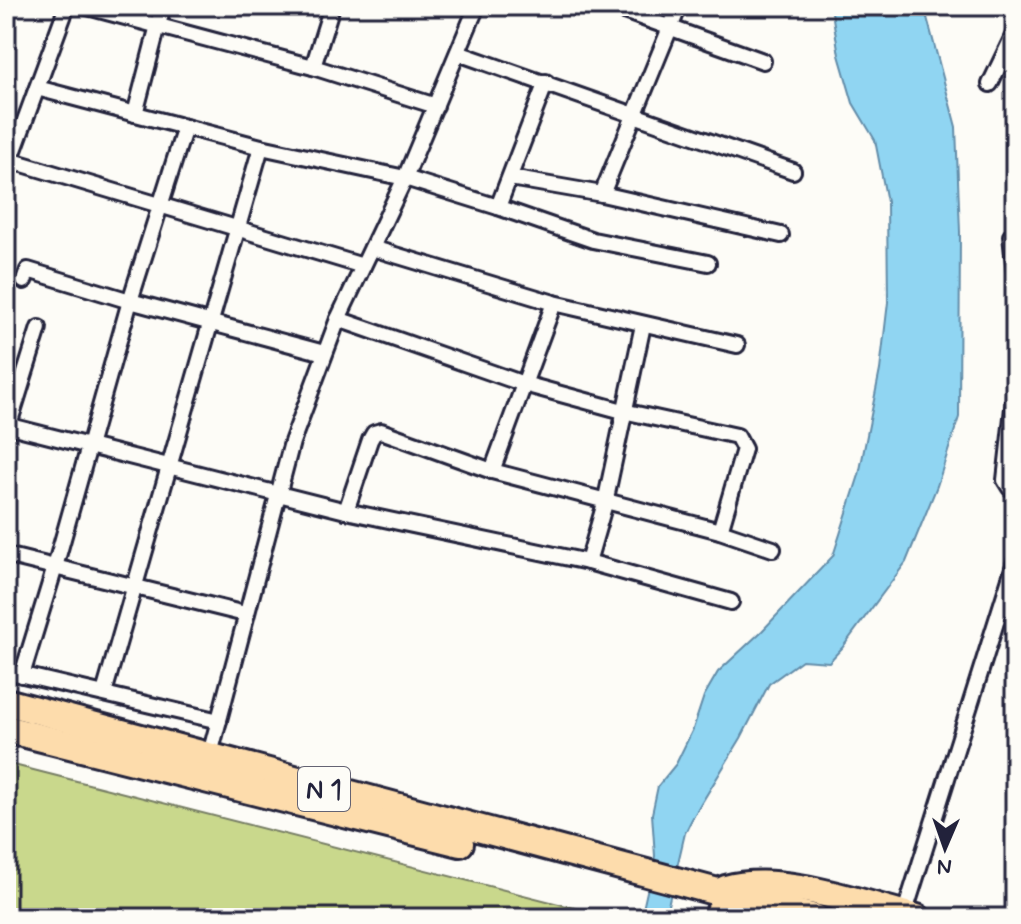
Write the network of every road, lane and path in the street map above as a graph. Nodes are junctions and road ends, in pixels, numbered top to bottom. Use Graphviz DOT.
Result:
graph roads {
  1 [pos="67,6"];
  2 [pos="84,6"];
  3 [pos="163,6"];
  4 [pos="332,6"];
  5 [pos="477,6"];
  6 [pos="610,6"];
  7 [pos="679,6"];
  8 [pos="158,26"];
  9 [pos="670,28"];
  10 [pos="1015,32"];
  11 [pos="458,53"];
  12 [pos="763,61"];
  13 [pos="313,67"];
  14 [pos="546,82"];
  15 [pos="990,84"];
  16 [pos="37,88"];
  17 [pos="436,106"];
  18 [pos="135,114"];
  19 [pos="634,114"];
  20 [pos="185,127"];
  21 [pos="261,147"];
  22 [pos="7,164"];
  23 [pos="793,171"];
  24 [pos="405,178"];
  25 [pos="510,178"];
  26 [pos="602,194"];
  27 [pos="161,205"];
  28 [pos="498,207"];
  29 [pos="239,229"];
  30 [pos="781,235"];
  31 [pos="1011,236"];
  32 [pos="372,248"];
  33 [pos="708,263"];
  34 [pos="363,266"];
  35 [pos="1015,272"];
  36 [pos="24,281"];
  37 [pos="130,301"];
  38 [pos="554,303"];
  39 [pos="338,319"];
  40 [pos="211,323"];
  41 [pos="643,325"];
  42 [pos="39,328"];
  43 [pos="737,345"];
  44 [pos="324,353"];
  45 [pos="524,384"];
  46 [pos="1015,390"];
  47 [pos="623,411"];
  48 [pos="7,428"];
  49 [pos="88,447"];
  50 [pos="169,468"];
  51 [pos="492,471"];
  52 [pos="1015,491"];
  53 [pos="278,493"];
  54 [pos="605,503"];
  55 [pos="346,511"];
  56 [pos="720,531"];
  57 [pos="773,549"];
  58 [pos="6,555"];
  59 [pos="588,562"];
  60 [pos="1015,562"];
  61 [pos="55,567"];
  62 [pos="136,587"];
  63 [pos="731,602"];
  64 [pos="245,614"];
  65 [pos="6,671"];
  66 [pos="22,675"];
  67 [pos="104,693"];
  68 [pos="6,702"];
  69 [pos="219,721"];
  70 [pos="6,729"];
  71 [pos="209,758"];
  72 [pos="641,881"];
  73 [pos="722,907"];
  74 [pos="911,916"];
  75 [pos="746,918"];
  76 [pos="815,918"];
  1 -- 16 [label="street"];
  2 -- 8 [label="street"];
  3 -- 8 [label="street"];
  4 -- 13 [label="street"];
  5 -- 11 [label="street"];
  6 -- 9 [label="street"];
  7 -- 9 [label="street"];
  8 -- 13 [label="street"];
  8 -- 18 [label="street"];
  9 -- 12 [label="street"];
  9 -- 19 [label="street"];
  10 -- 15 [label="street"];
  11 -- 14 [label="street"];
  11 -- 17 [label="street"];
  13 -- 17 [label="street"];
  14 -- 19 [label="street"];
  14 -- 25 [label="street"];
  16 -- 18 [label="street"];
  16 -- 22 [label="street"];
  17 -- 24 [label="street"];
  18 -- 20 [label="street"];
  19 -- 23 [label="street"];
  19 -- 26 [label="street"];
  20 -- 21 [label="street"];
  20 -- 27 [label="street"];
  21 -- 24 [label="street"];
  21 -- 29 [label="street"];
  22 -- 27 [label="street"];
  24 -- 28 [label="street"];
  24 -- 32 [label="street"];
  25 -- 26 [label="street"];
  25 -- 28 [label="street"];
  26 -- 30 [label="street"];
  27 -- 29 [label="street"];
  27 -- 37 [label="street"];
  28 -- 33 [label="street"];
  29 -- 34 [label="street"];
  29 -- 40 [label="street"];
  31 -- 35 [label="street"];
  32 -- 34 [label="street"];
  32 -- 38 [label="street"];
  34 -- 39 [label="street"];
  36 -- 37 [label="street"];
  37 -- 40 [label="street"];
  37 -- 49 [label="street"];
  38 -- 41 [label="street"];
  38 -- 45 [label="street"];
  39 -- 44 [label="street"];
  39 -- 45 [label="street"];
  40 -- 44 [label="street"];
  40 -- 50 [label="street"];
  41 -- 43 [label="street"];
  41 -- 47 [label="street"];
  42 -- 48 [label="street"];
  44 -- 53 [label="street"];
  45 -- 47 [label="street"];
  45 -- 51 [label="street"];
  46 -- 52 [label="street"];
  47 -- 54 [label="street"];
  47 -- 56 [label="street"];
  48 -- 49 [label="street"];
  49 -- 50 [label="street"];
  49 -- 61 [label="street"];
  50 -- 53 [label="street"];
  50 -- 62 [label="street"];
  51 -- 54 [label="street"];
  51 -- 55 [label="street"];
  53 -- 55 [label="street"];
  53 -- 64 [label="street"];
  54 -- 56 [label="street"];
  54 -- 59 [label="street"];
  55 -- 59 [label="street"];
  56 -- 57 [label="street"];
  58 -- 61 [label="street"];
  59 -- 63 [label="street"];
  60 -- 74 [label="street"];
  61 -- 62 [label="street"];
  61 -- 66 [label="street"];
  62 -- 64 [label="street"];
  62 -- 67 [label="street"];
  64 -- 69 [label="street"];
  65 -- 66 [label="street"];
  66 -- 67 [label="street"];
  67 -- 69 [label="street"];
  68 -- 71 [label="highway, N 1"];
  69 -- 71 [label="street"];
  70 -- 72 [label="highway, N 1"];
  71 -- 72 [label="highway, N 1"];
  72 -- 73 [label="highway, N 1"];
  73 -- 74 [label="highway"];
  73 -- 75 [label="highway, N 1"];
  73 -- 76 [label="highway, N 1"];
}
